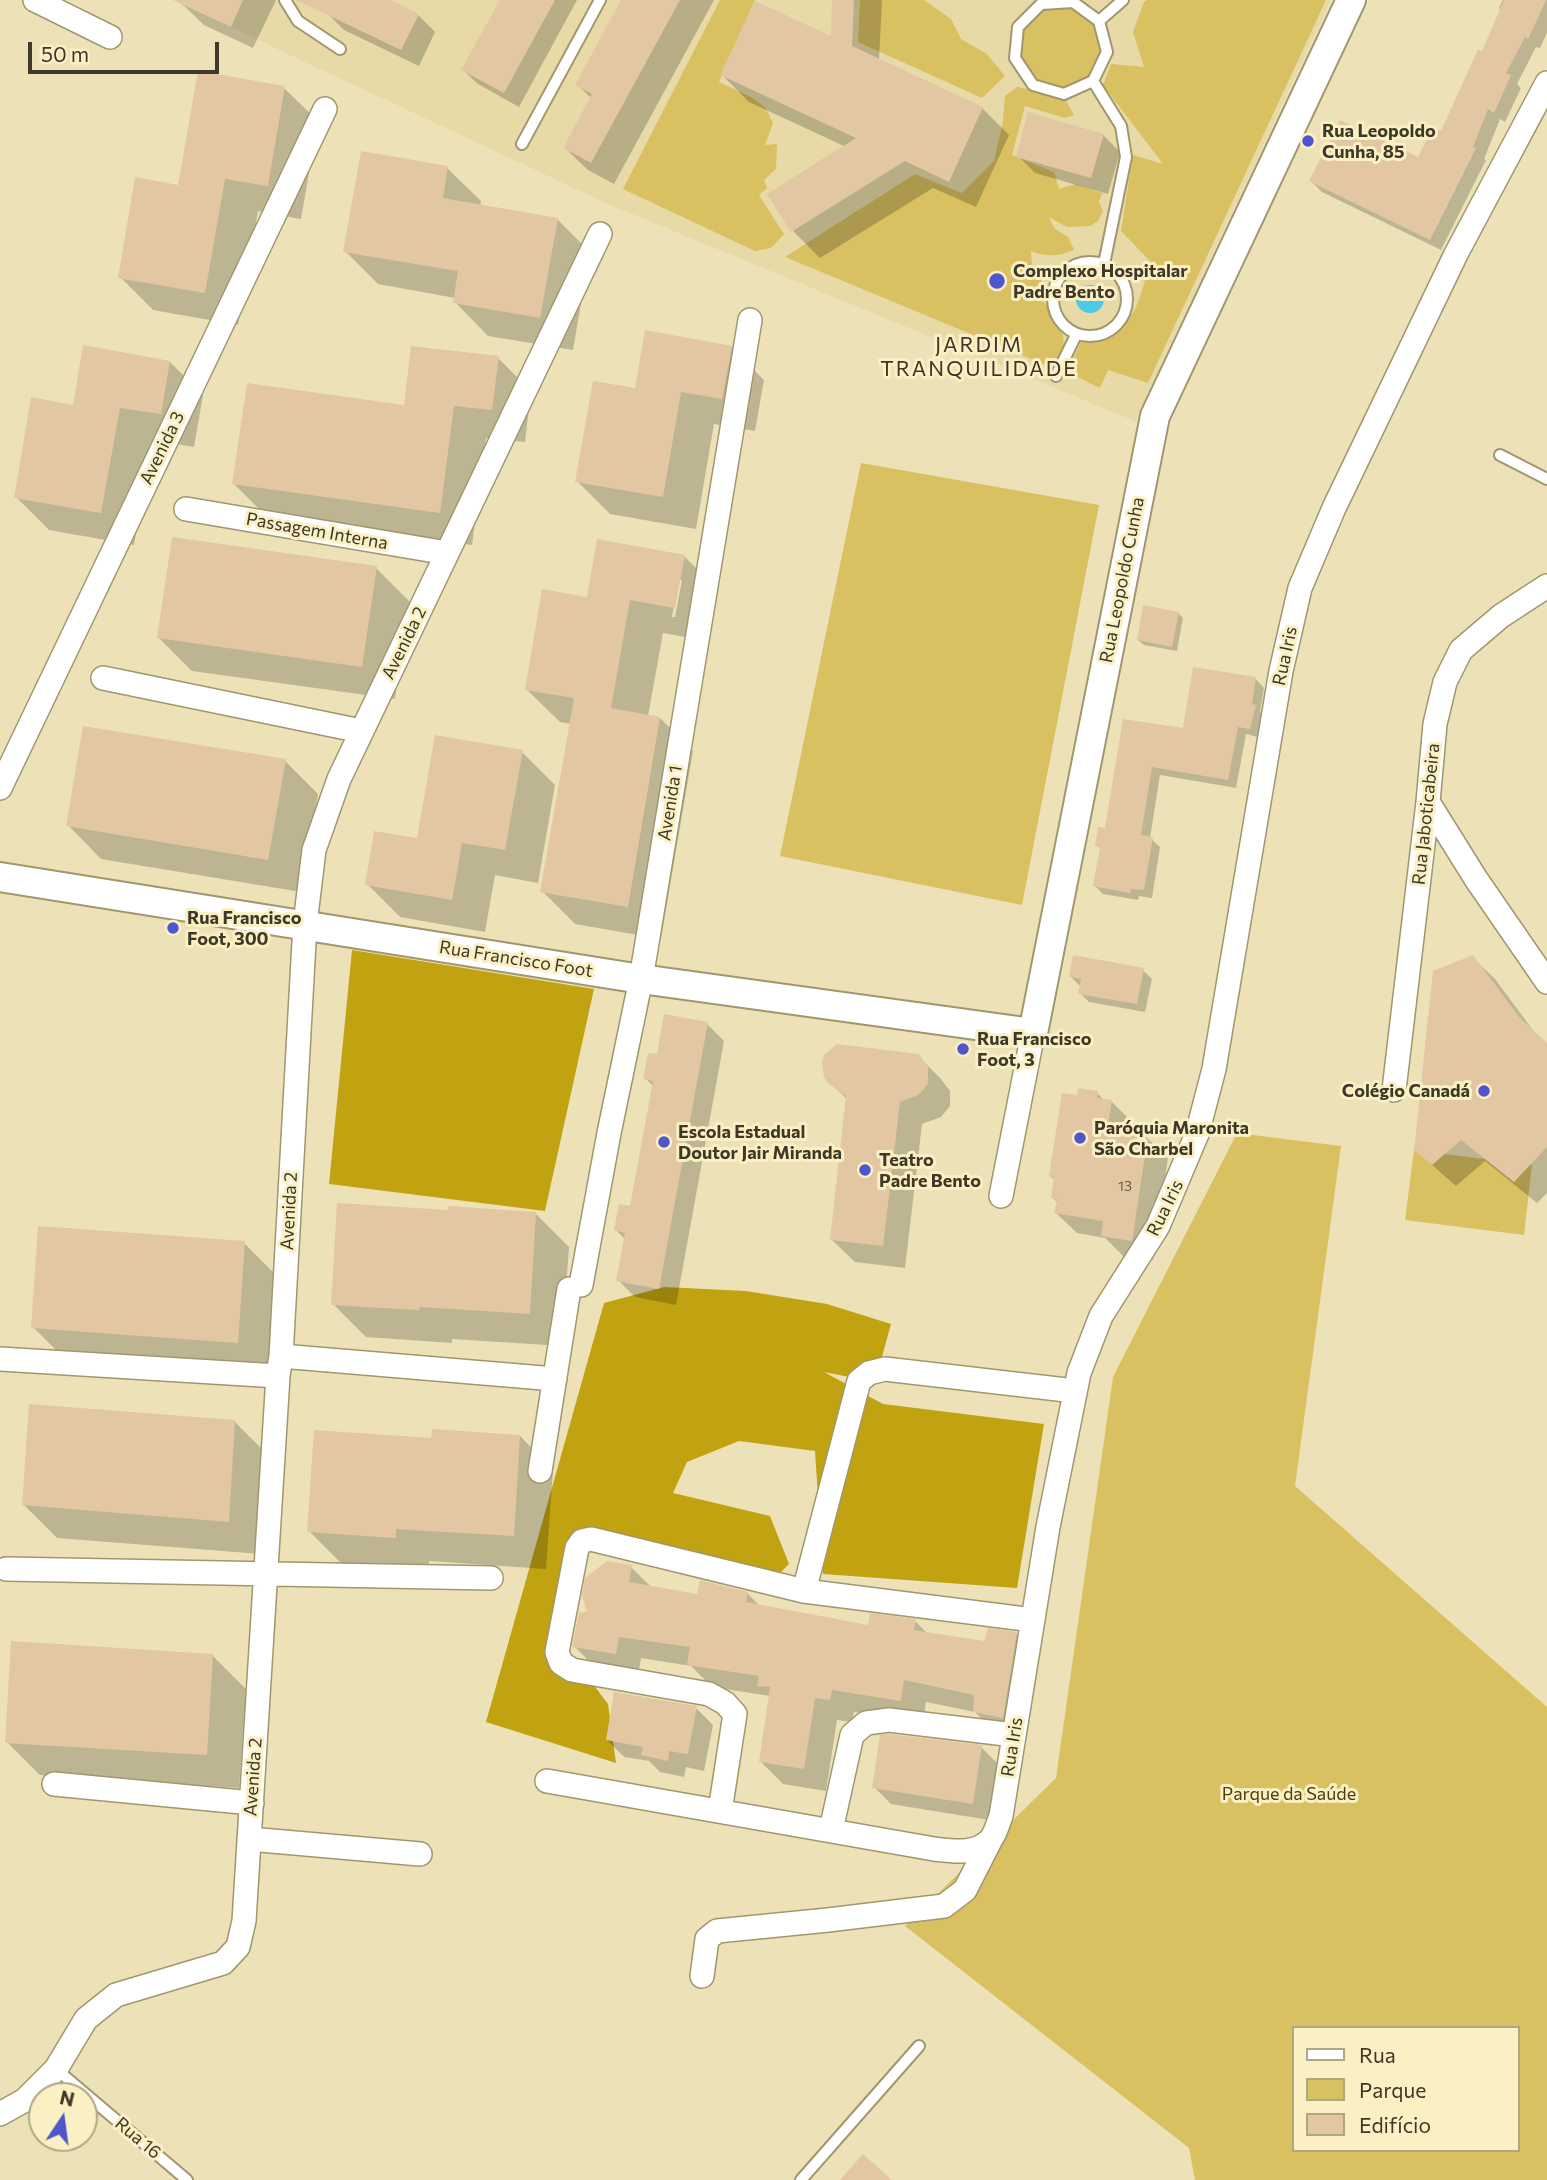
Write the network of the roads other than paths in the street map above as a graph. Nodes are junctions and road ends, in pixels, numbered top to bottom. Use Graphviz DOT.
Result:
graph roads {
  1 [pos="36,0"];
  2 [pos="285,0"];
  3 [pos="600,0"];
  4 [pos="1123,0"];
  5 [pos="1351,0"];
  6 [pos="1099,21"];
  7 [pos="110,37"];
  8 [pos="340,49"];
  9 [pos="1093,81"];
  10 [pos="1547,83"];
  11 [pos="325,108"];
  12 [pos="522,144"];
  13 [pos="600,234"];
  14 [pos="1104,264"];
  15 [pos="750,320"];
  16 [pos="1076,335"];
  17 [pos="1056,376"];
  18 [pos="1500,455"];
  19 [pos="1547,479"];
  20 [pos="186,509"];
  21 [pos="447,553"];
  22 [pos="1547,586"];
  23 [pos="103,678"];
  24 [pos="361,731"];
  25 [pos="0,788"];
  26 [pos="1428,802"];
  27 [pos="0,877"];
  28 [pos="305,925"];
  29 [pos="641,979"];
  30 [pos="1547,982"];
  31 [pos="1033,1033"];
  32 [pos="1394,1090"];
  33 [pos="1001,1196"];
  34 [pos="0,1359"];
  35 [pos="280,1366"];
  36 [pos="555,1379"];
  37 [pos="1075,1391"];
  38 [pos="540,1471"];
  39 [pos="6,1569"];
  40 [pos="266,1575"];
  41 [pos="491,1578"];
  42 [pos="804,1591"];
  43 [pos="1033,1620"];
  44 [pos="1014,1735"];
  45 [pos="547,1781"];
  46 [pos="54,1784"];
  47 [pos="252,1803"];
  48 [pos="720,1811"];
  49 [pos="831,1830"];
  50 [pos="249,1839"];
  51 [pos="990,1841"];
  52 [pos="420,1854"];
  53 [pos="702,1976"];
  54 [pos="919,2046"];
  55 [pos="56,2069"];
  56 [pos="0,2114"];
  57 [pos="187,2180"];
  58 [pos="801,2180"];
  1 -- 7 [label="street"];
  2 -- 8 [label="lane"];
  3 -- 12 [label="lane"];
  4 -- 6 [label="lane"];
  5 -- 31 [label="street, Rua Leopoldo Cunha"];
  6 -- 9 [label="lane"];
  6 -- 9 [label="lane"];
  9 -- 14 [label="lane"];
  10 -- 37 [label="street, Rua Iris"];
  11 -- 25 [label="street, Avenida 3"];
  13 -- 21 [label="street, Avenida 2"];
  14 -- 16 [label="lane"];
  14 -- 16 [label="lane"];
  15 -- 29 [label="street, Avenida 1"];
  16 -- 17 [label="lane"];
  18 -- 19 [label="lane"];
  20 -- 21 [label="street, Passagem Interna"];
  21 -- 24 [label="street, Avenida 2"];
  22 -- 26 [label="street, Rua Jaboticabeira"];
  23 -- 24 [label="street"];
  24 -- 28 [label="street, Avenida 2"];
  26 -- 30 [label="street"];
  26 -- 32 [label="street, Rua Jaboticabeira"];
  27 -- 28 [label="street, Rua Francisco Foot"];
  28 -- 29 [label="street, Rua Francisco Foot"];
  28 -- 35 [label="street, Avenida 2"];
  29 -- 31 [label="street, Rua Francisco Foot"];
  29 -- 36 [label="street, Avenida 1"];
  31 -- 33 [label="street, Rua Leopoldo Cunha"];
  34 -- 35 [label="street"];
  35 -- 36 [label="street"];
  35 -- 40 [label="street, Avenida 2"];
  36 -- 38 [label="street, Avenida 1"];
  37 -- 42 [label="street"];
  37 -- 43 [label="street, Rua Iris"];
  39 -- 40 [label="street"];
  40 -- 41 [label="street"];
  40 -- 47 [label="street, Avenida 2"];
  42 -- 43 [label="street"];
  42 -- 48 [label="street"];
  43 -- 44 [label="street, Rua Iris"];
  44 -- 49 [label="street"];
  44 -- 51 [label="street, Rua Iris"];
  45 -- 48 [label="street"];
  46 -- 47 [label="street"];
  47 -- 50 [label="street, Avenida 2"];
  48 -- 49 [label="street"];
  49 -- 51 [label="street"];
  50 -- 52 [label="street"];
  50 -- 55 [label="street, Avenida 2"];
  51 -- 53 [label="street, Rua Iris"];
  54 -- 58 [label="lane"];
  55 -- 56 [label="street, Avenida 2"];
  55 -- 57 [label="lane, Rua 16"];
}
